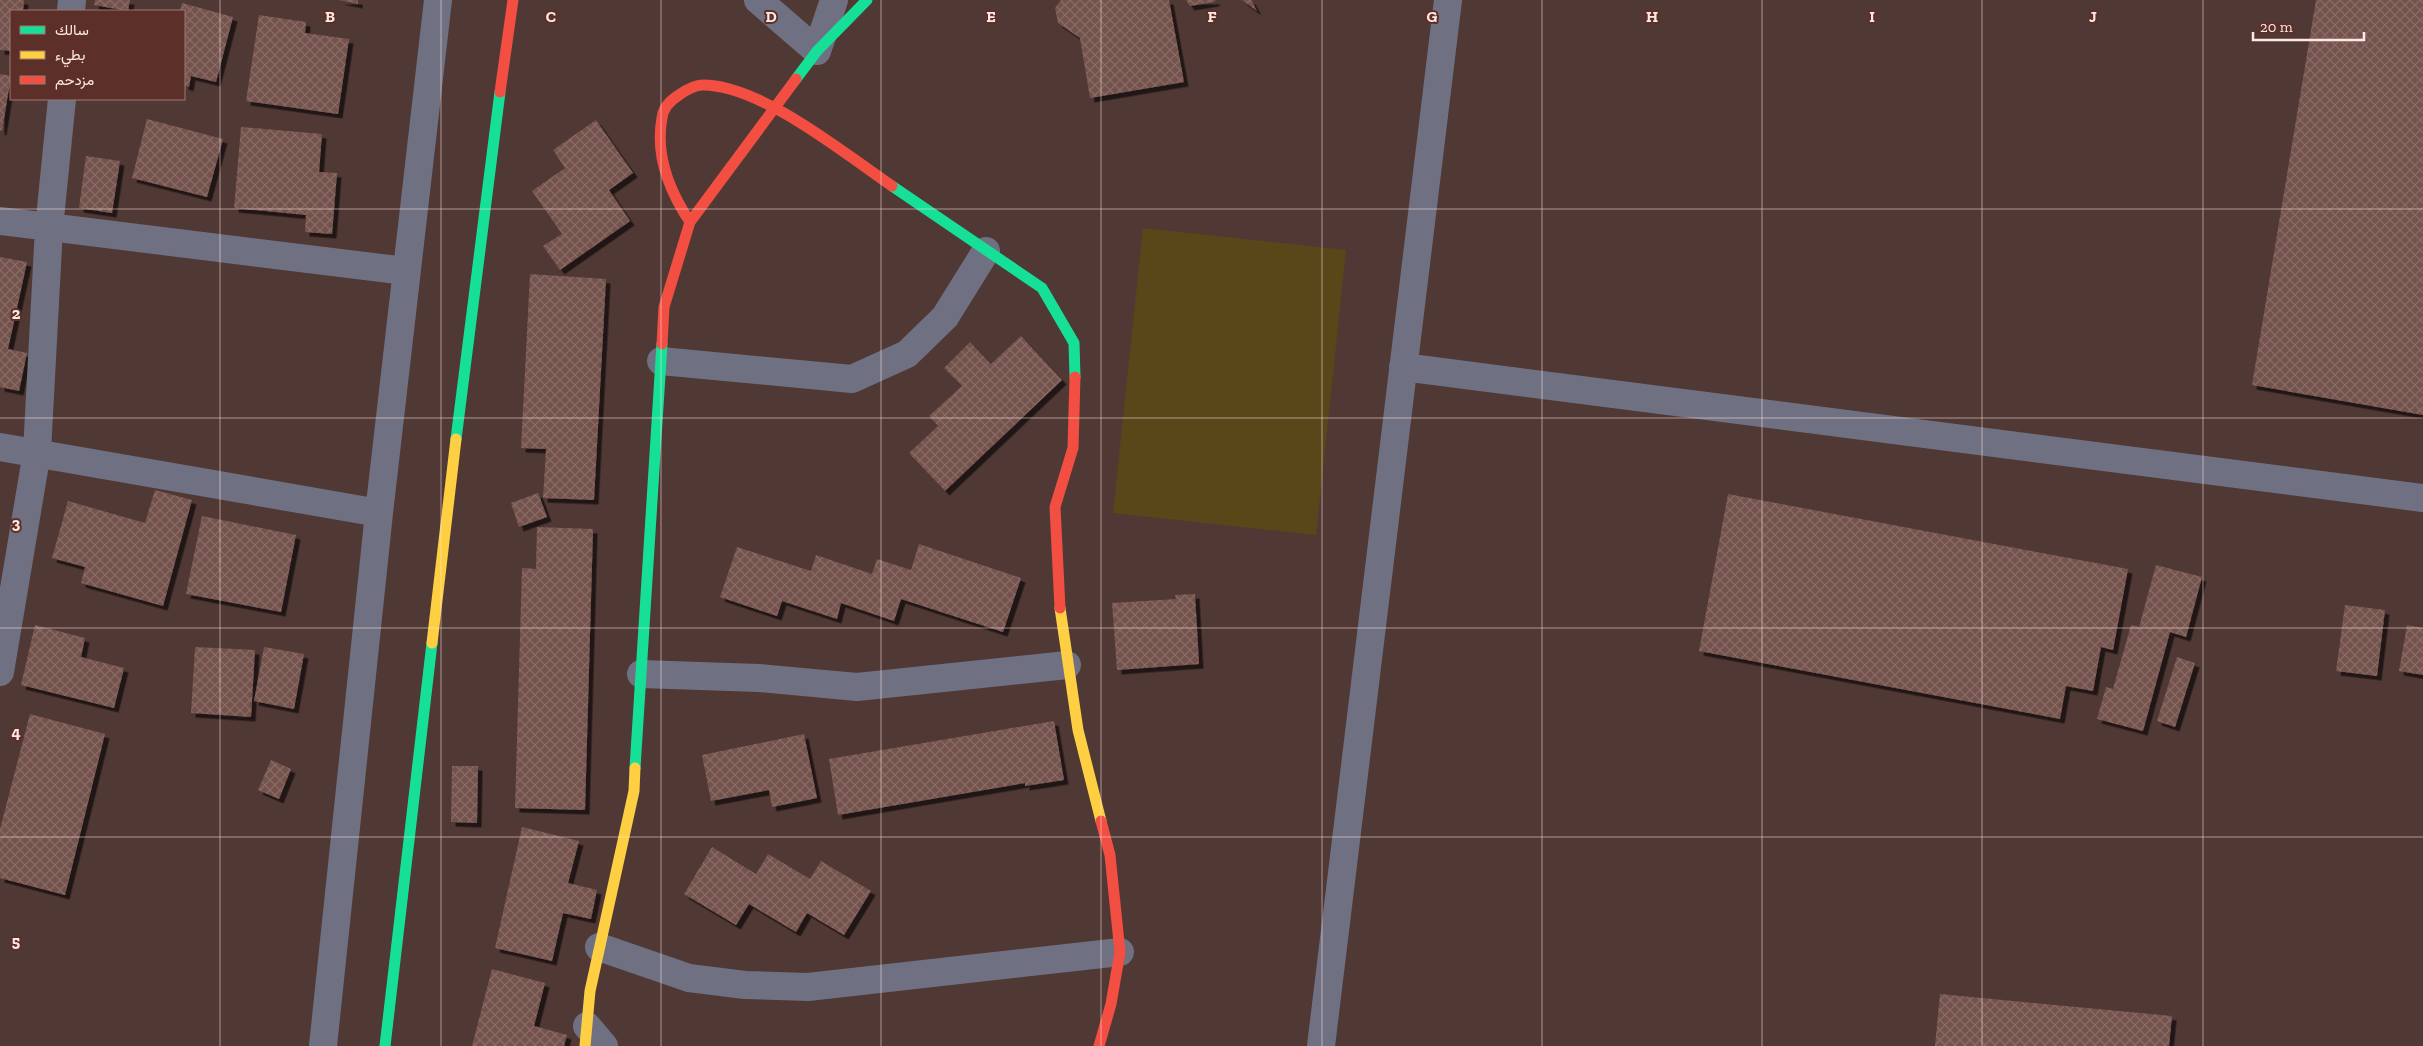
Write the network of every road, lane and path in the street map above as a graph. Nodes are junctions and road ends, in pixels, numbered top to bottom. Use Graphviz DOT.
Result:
graph roads {
  1 [pos="438,0"];
  2 [pos="513,0"];
  3 [pos="758,0"];
  4 [pos="834,0"];
  5 [pos="868,0"];
  6 [pos="1448,0"];
  7 [pos="817,51"];
  8 [pos="62,100"];
  9 [pos="776,107"];
  10 [pos="0,221"];
  11 [pos="690,222"];
  12 [pos="49,228"];
  13 [pos="986,251"];
  14 [pos="406,271"];
  15 [pos="661,361"];
  16 [pos="1404,367"];
  17 [pos="0,447"];
  18 [pos="37,452"];
  19 [pos="2423,498"];
  20 [pos="379,513"];
  21 [pos="1067,665"];
  22 [pos="0,672"];
  23 [pos="641,674"];
  24 [pos="600,947"];
  25 [pos="1120,952"];
  26 [pos="592,1039"];
  27 [pos="323,1046"];
  28 [pos="385,1046"];
  29 [pos="1099,1046"];
  30 [pos="1321,1046"];
  1 -- 14 [label="street"];
  2 -- 28 [label="street"];
  3 -- 7 [label="street"];
  4 -- 7 [label="street"];
  5 -- 7 [label="street"];
  6 -- 16 [label="street"];
  7 -- 9 [label="street"];
  8 -- 12 [label="street"];
  9 -- 11 [label="street"];
  9 -- 11 [label="street"];
  9 -- 13 [label="street"];
  10 -- 12 [label="street"];
  11 -- 15 [label="street"];
  12 -- 14 [label="street"];
  12 -- 18 [label="street"];
  13 -- 15 [label="street"];
  13 -- 21 [label="street"];
  14 -- 20 [label="street"];
  15 -- 23 [label="street"];
  16 -- 19 [label="street"];
  16 -- 30 [label="street"];
  17 -- 18 [label="street"];
  18 -- 20 [label="street"];
  18 -- 22 [label="street"];
  20 -- 27 [label="street"];
  21 -- 23 [label="street"];
  21 -- 25 [label="street"];
  23 -- 24 [label="street"];
  24 -- 25 [label="street"];
  24 -- 26 [label="street"];
  25 -- 29 [label="street"];
}
